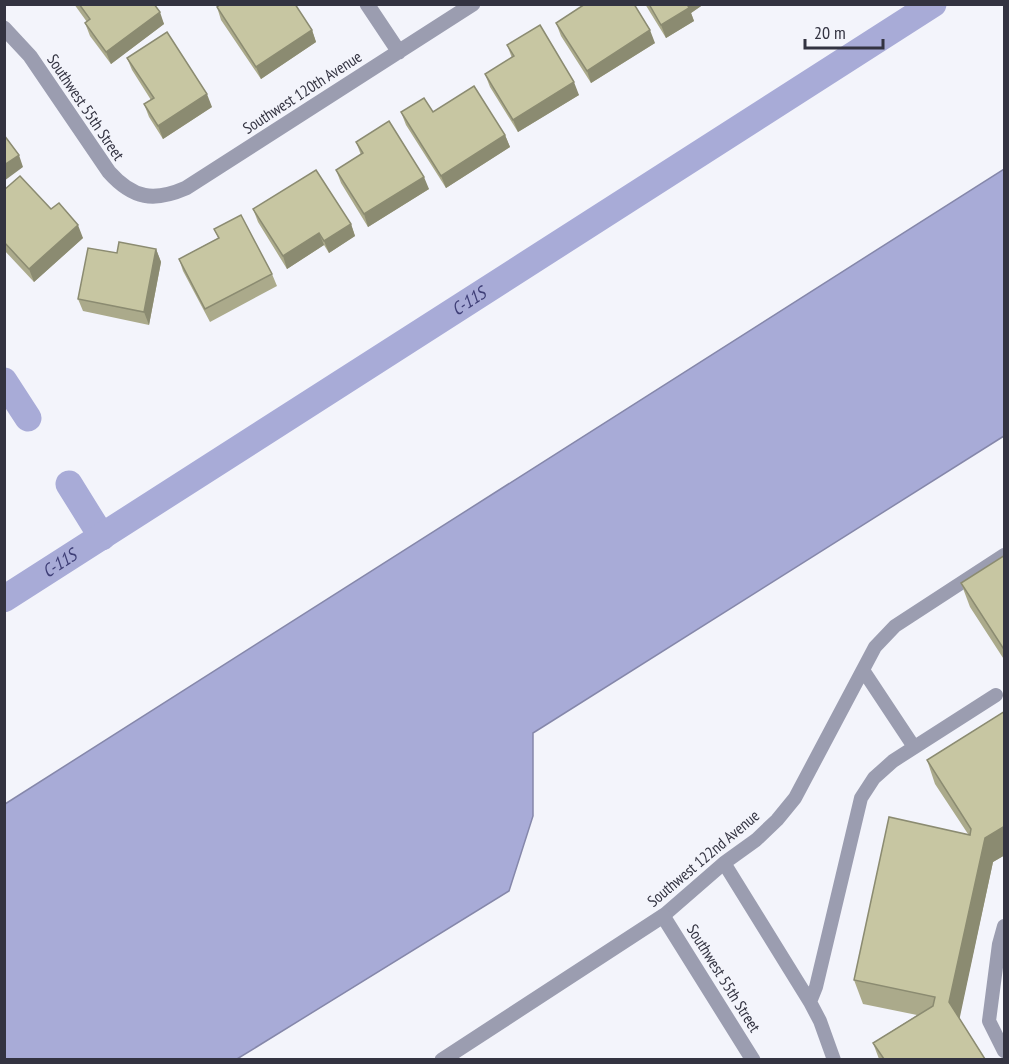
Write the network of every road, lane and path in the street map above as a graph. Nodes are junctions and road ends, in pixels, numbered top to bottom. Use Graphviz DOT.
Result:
graph roads {
  1 [pos="367,4"];
  2 [pos="473,4"];
  3 [pos="4,28"];
  4 [pos="399,52"];
  5 [pos="145,197"];
  6 [pos="1005,555"];
  7 [pos="863,670"];
  8 [pos="996,695"];
  9 [pos="914,747"];
  10 [pos="724,863"];
  11 [pos="663,916"];
  12 [pos="1005,926"];
  13 [pos="810,1002"];
  14 [pos="1005,1051"];
  15 [pos="442,1059"];
  16 [pos="753,1059"];
  17 [pos="834,1059"];
  1 -- 4 [label="street"];
  2 -- 4 [label="street, Southwest 120th Avenue"];
  3 -- 5 [label="street, Southwest 55th Street"];
  4 -- 5 [label="street, Southwest 120th Avenue"];
  6 -- 7 [label="lane, Southwest 122nd Avenue"];
  7 -- 9 [label="lane"];
  7 -- 10 [label="lane, Southwest 122nd Avenue"];
  8 -- 9 [label="lane"];
  9 -- 13 [label="lane"];
  10 -- 11 [label="lane, Southwest 122nd Avenue"];
  10 -- 13 [label="lane"];
  11 -- 15 [label="street, Southwest 122nd Avenue"];
  11 -- 16 [label="street, Southwest 55th Street"];
  12 -- 14 [label="lane"];
  13 -- 17 [label="lane"];
}
